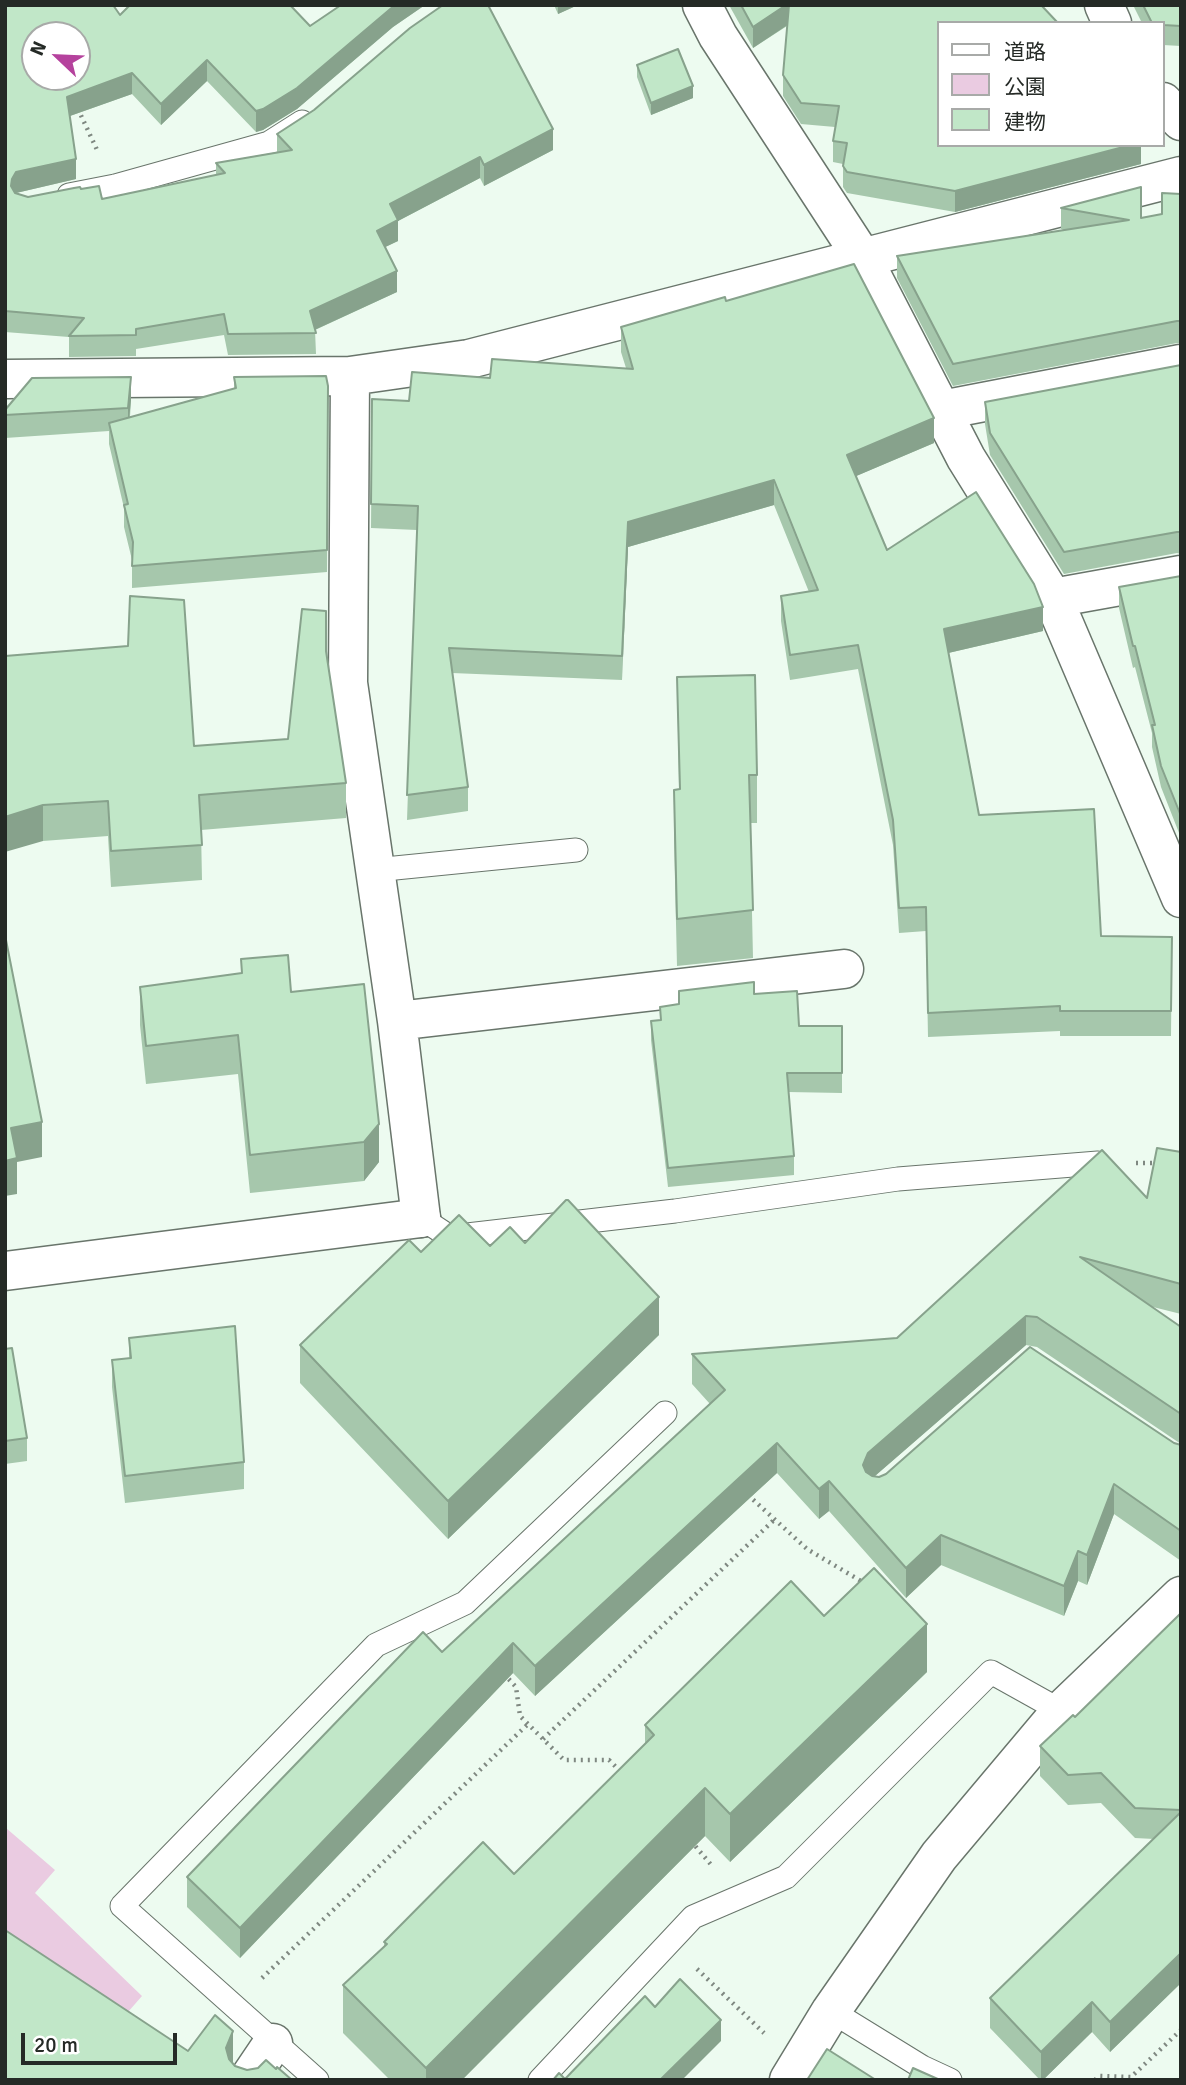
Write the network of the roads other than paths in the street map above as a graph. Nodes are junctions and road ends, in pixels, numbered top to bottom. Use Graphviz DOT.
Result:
graph roads {
  1 [pos="702,5"];
  2 [pos="1104,5"];
  3 [pos="1111,21"];
  4 [pos="1165,104"];
  5 [pos="315,112"];
  6 [pos="1181,121"];
  7 [pos="1181,176"];
  8 [pos="50,199"];
  9 [pos="862,257"];
  10 [pos="1181,364"];
  11 [pos="350,376"];
  12 [pos="9,386"];
  13 [pos="942,410"];
  14 [pos="1181,575"];
  15 [pos="1053,598"];
  16 [pos="576,850"];
  17 [pos="375,870"];
  18 [pos="1181,898"];
  19 [pos="844,969"];
  20 [pos="397,1021"];
  21 [pos="1098,1163"];
  22 [pos="421,1218"];
  23 [pos="5,1271"];
  24 [pos="665,1413"];
  25 [pos="1181,1596"];
  26 [pos="1060,1711"];
  27 [pos="831,2011"];
  28 [pos="273,2043"];
  29 [pos="794,2073"];
  30 [pos="248,2080"];
  31 [pos="317,2080"];
  32 [pos="541,2080"];
  33 [pos="950,2080"];
  1 -- 9 [label="street"];
  2 -- 3 [label="street"];
  4 -- 6 [label="street"];
  5 -- 8 [label="lane"];
  7 -- 9 [label="street"];
  9 -- 11 [label="street"];
  9 -- 13 [label="street"];
  10 -- 13 [label="street"];
  11 -- 12 [label="street"];
  11 -- 17 [label="street"];
  13 -- 15 [label="street"];
  14 -- 15 [label="street"];
  15 -- 18 [label="street"];
  16 -- 17 [label="lane"];
  17 -- 20 [label="street"];
  19 -- 20 [label="street"];
  20 -- 22 [label="street"];
  21 -- 22 [label="lane"];
  22 -- 23 [label="street"];
  24 -- 28 [label="lane"];
  25 -- 26 [label="street"];
  26 -- 27 [label="street"];
  26 -- 32 [label="lane"];
  27 -- 29 [label="street"];
  27 -- 33 [label="lane"];
  28 -- 30 [label="street"];
  28 -- 31 [label="lane"];
}
